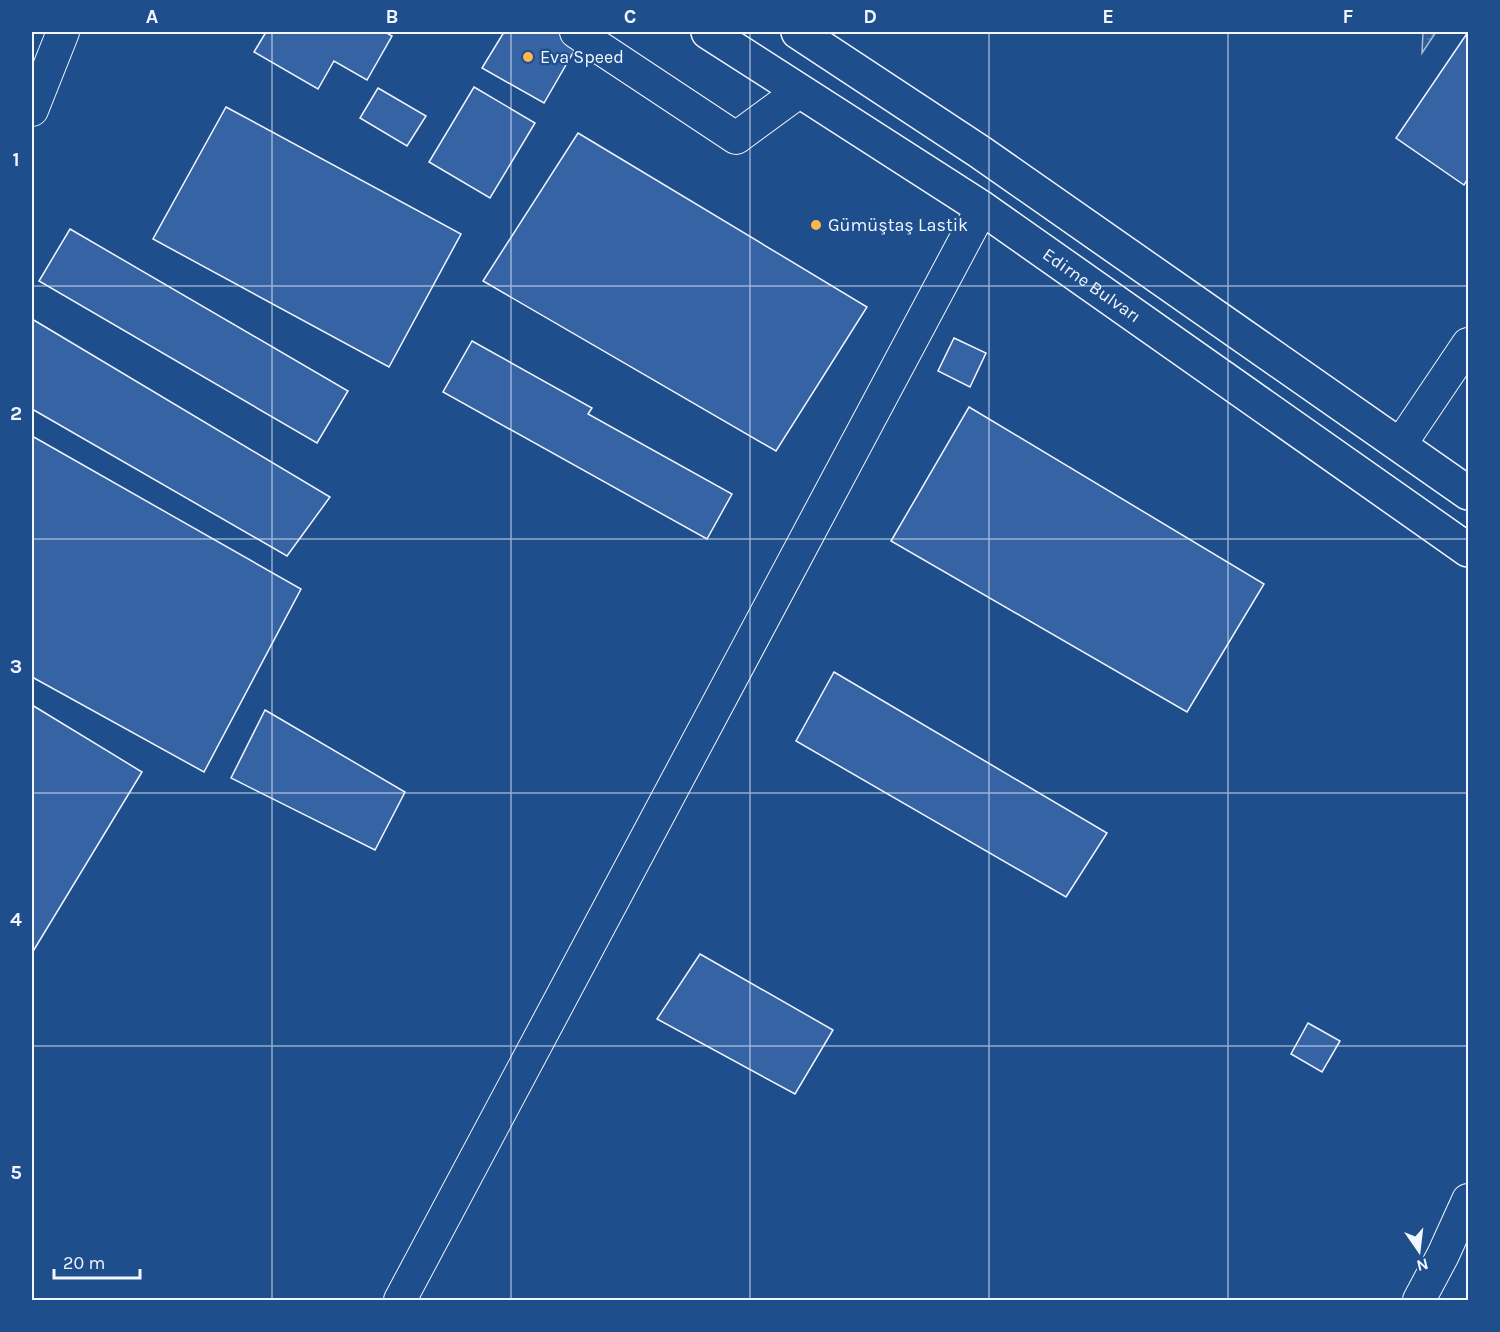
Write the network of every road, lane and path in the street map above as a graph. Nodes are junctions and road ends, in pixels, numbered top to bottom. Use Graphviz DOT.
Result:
graph roads {
  1 [pos="63,32"];
  2 [pos="576,32"];
  3 [pos="708,32"];
  4 [pos="798,32"];
  5 [pos="800,91"];
  6 [pos="32,110"];
  7 [pos="982,208"];
  8 [pos="1468,344"];
  9 [pos="1400,445"];
  10 [pos="1468,493"];
  11 [pos="1468,550"];
  12 [pos="1468,1200"];
  13 [pos="400,1300"];
  14 [pos="1419,1300"];
  1 -- 6 [label="street"];
  2 -- 5 [label="street"];
  3 -- 5 [label="highway, Edirne Bulvarı"];
  4 -- 9 [label="highway"];
  5 -- 7 [label="highway, Edirne Bulvarı"];
  7 -- 11 [label="highway, Edirne Bulvarı"];
  7 -- 13 [label="street"];
  8 -- 9 [label="street"];
  9 -- 10 [label="highway"];
  12 -- 14 [label="street"];
}
